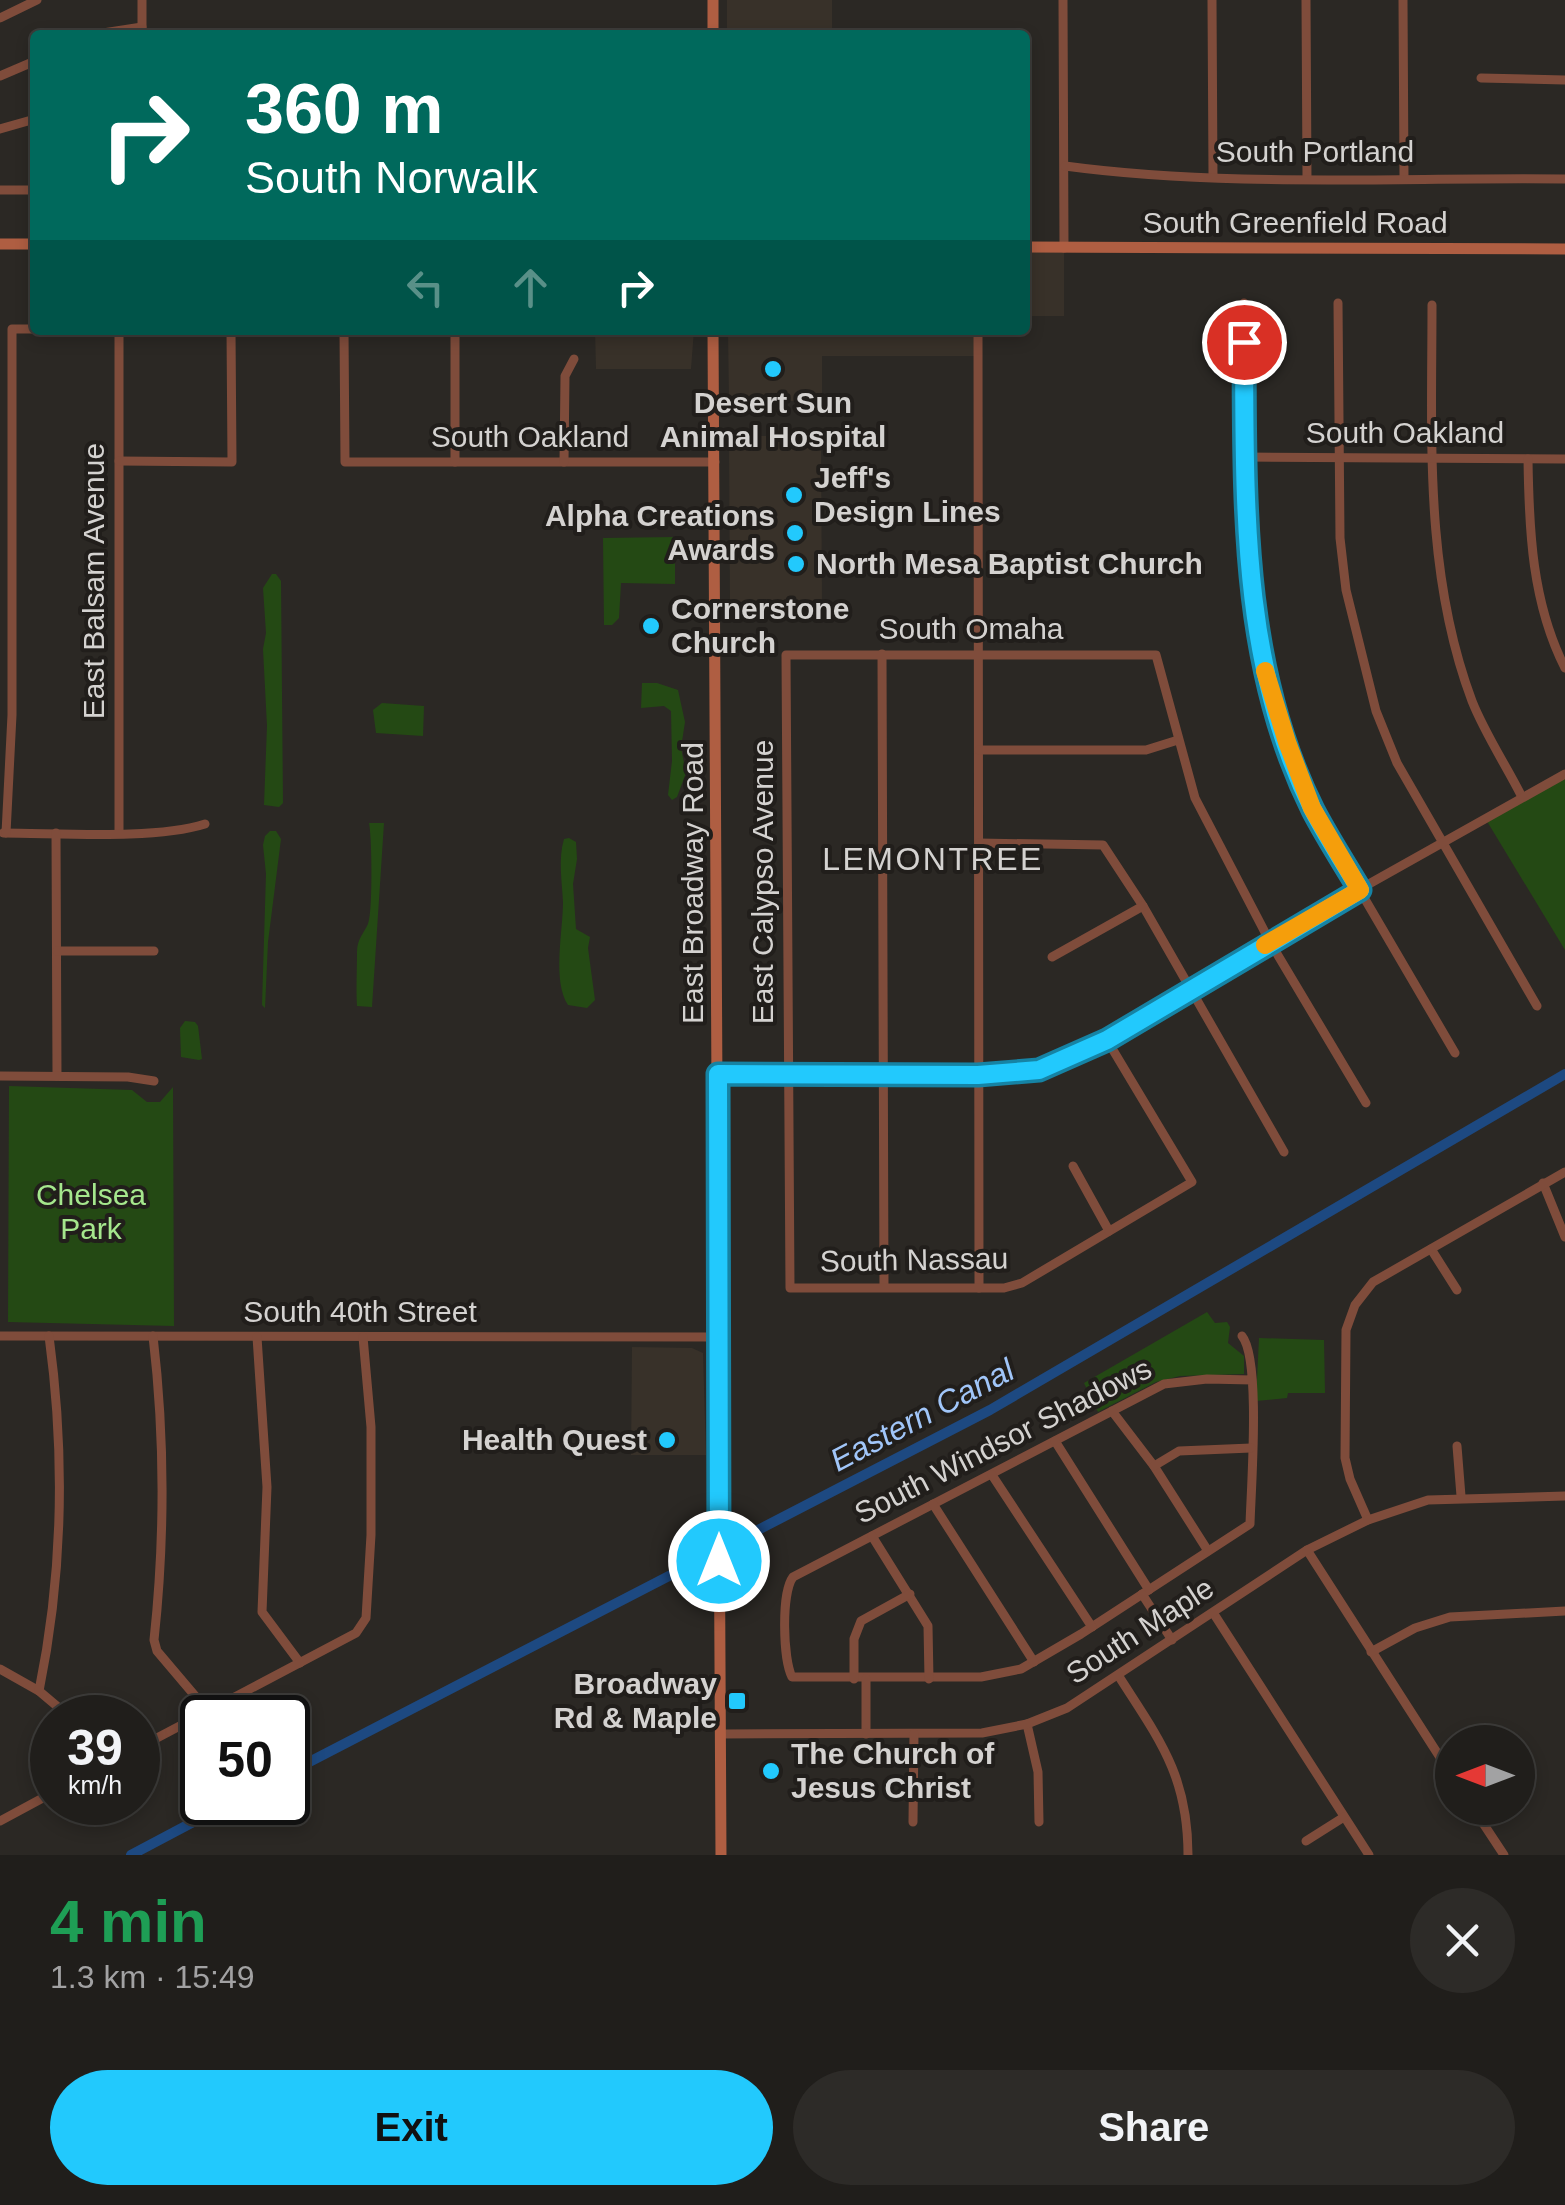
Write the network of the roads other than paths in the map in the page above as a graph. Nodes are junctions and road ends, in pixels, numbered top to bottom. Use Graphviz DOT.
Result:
graph roads {
  1 [pos="37,0"];
  2 [pos="142,0"];
  3 [pos="713,0"];
  4 [pos="1063,0"];
  5 [pos="1212,0"];
  6 [pos="1306,0"];
  7 [pos="1403,0"];
  8 [pos="0,18"];
  9 [pos="142,30"];
  10 [pos="713,30"];
  11 [pos="30,63"];
  12 [pos="0,76"];
  13 [pos="1481,78"];
  14 [pos="1565,80"];
  15 [pos="30,121"];
  16 [pos="0,130"];
  17 [pos="1065,166"];
  18 [pos="1213,177"];
  19 [pos="1404,177"];
  20 [pos="1307,178"];
  21 [pos="1565,179"];
  22 [pos="0,190"];
  23 [pos="30,190"];
  24 [pos="0,244"];
  25 [pos="30,244"];
  26 [pos="1030,247"];
  27 [pos="1064,248"];
  28 [pos="1565,249"];
  29 [pos="1244,303"];
  30 [pos="1338,303"];
  31 [pos="1432,305"];
  32 [pos="30,329"];
  33 [pos="119,335"];
  34 [pos="231,335"];
  35 [pos="344,335"];
  36 [pos="455,335"];
  37 [pos="713,335"];
  38 [pos="978,335"];
  39 [pos="574,360"];
  40 [pos="1244,457"];
  41 [pos="1338,458"];
  42 [pos="1432,459"];
  43 [pos="1528,459"];
  44 [pos="1565,459"];
  45 [pos="119,461"];
  46 [pos="455,462"];
  47 [pos="564,462"];
  48 [pos="715,462"];
  49 [pos="6,598"];
  50 [pos="882,654"];
  51 [pos="786,655"];
  52 [pos="978,655"];
  53 [pos="1565,668"];
  54 [pos="0,715"];
  55 [pos="12,715"];
  56 [pos="1178,740"];
  57 [pos="979,750"];
  58 [pos="1565,774"];
  59 [pos="1522,796"];
  60 [pos="204,824"];
  61 [pos="119,832"];
  62 [pos="3,833"];
  63 [pos="56,833"];
  64 [pos="980,843"];
  65 [pos="1444,844"];
  66 [pos="1360,890"];
  67 [pos="1143,906"];
  68 [pos="1270,942"];
  69 [pos="57,951"];
  70 [pos="154,951"];
  71 [pos="1052,958"];
  72 [pos="1189,989"];
  73 [pos="1537,1006"];
  74 [pos="1107,1040"];
  75 [pos="1455,1052"];
  76 [pos="789,1073"];
  77 [pos="718,1074"];
  78 [pos="883,1075"];
  79 [pos="978,1075"];
  80 [pos="0,1076"];
  81 [pos="57,1076"];
  82 [pos="154,1081"];
  83 [pos="1366,1103"];
  84 [pos="1284,1152"];
  85 [pos="1073,1166"];
  86 [pos="1565,1172"];
  87 [pos="1543,1183"];
  88 [pos="1109,1231"];
  89 [pos="1565,1236"];
  90 [pos="1431,1249"];
  91 [pos="884,1287"];
  92 [pos="790,1288"];
  93 [pos="978,1288"];
  94 [pos="1457,1290"];
  95 [pos="0,1336"];
  96 [pos="49,1336"];
  97 [pos="153,1336"];
  98 [pos="257,1336"];
  99 [pos="1242,1336"];
  100 [pos="364,1337"];
  101 [pos="720,1337"];
  102 [pos="1252,1380"];
  103 [pos="1112,1411"];
  104 [pos="1054,1441"];
  105 [pos="1457,1446"];
  106 [pos="1252,1448"];
  107 [pos="1154,1466"];
  108 [pos="992,1474"];
  109 [pos="1461,1496"];
  110 [pos="1565,1496"];
  111 [pos="933,1504"];
  112 [pos="1368,1520"];
  113 [pos="872,1536"];
  114 [pos="1307,1550"];
  115 [pos="1208,1551"];
  116 [pos="1145,1592"];
  117 [pos="910,1594"];
  118 [pos="1565,1611"];
  119 [pos="1214,1614"];
  120 [pos="1092,1628"];
  121 [pos="1172,1640"];
  122 [pos="1371,1652"];
  123 [pos="1034,1662"];
  124 [pos="300,1663"];
  125 [pos="0,1669"];
  126 [pos="1118,1675"];
  127 [pos="929,1679"];
  128 [pos="854,1680"];
  129 [pos="866,1680"];
  130 [pos="39,1691"];
  131 [pos="44,1695"];
  132 [pos="194,1695"];
  133 [pos="236,1695"];
  134 [pos="1027,1724"];
  135 [pos="720,1734"];
  136 [pos="866,1734"];
  137 [pos="914,1734"];
  138 [pos="1435,1750"];
  139 [pos="30,1805"];
  140 [pos="1344,1817"];
  141 [pos="0,1821"];
  142 [pos="913,1822"];
  143 [pos="1039,1822"];
  144 [pos="1484,1825"];
  145 [pos="1306,1841"];
  146 [pos="721,1855"];
  147 [pos="1188,1855"];
  148 [pos="1368,1855"];
  149 [pos="1504,1855"];
  1 -- 8 [label="street"];
  2 -- 9 [label="street"];
  3 -- 10 [label="main road"];
  4 -- 17 [label="street"];
  5 -- 18 [label="street"];
  6 -- 20 [label="street"];
  7 -- 19 [label="street"];
  11 -- 12 [label="street"];
  13 -- 14 [label="street"];
  15 -- 16 [label="street"];
  17 -- 18 [label="street, South Portland"];
  17 -- 27 [label="street"];
  18 -- 20 [label="street, South Portland"];
  19 -- 20 [label="street, South Portland"];
  19 -- 21 [label="street, South Portland"];
  22 -- 23 [label="street"];
  24 -- 25 [label="main road"];
  26 -- 27 [label="main road, South Greenfield Road"];
  27 -- 28 [label="main road, South Greenfield Road"];
  29 -- 40 [label="street"];
  30 -- 41 [label="street"];
  31 -- 42 [label="street"];
  32 -- 49 [label="street"];
  33 -- 45 [label="street, East Balsam Avenue"];
  34 -- 45 [label="street"];
  35 -- 46 [label="street, South Oakland"];
  36 -- 46 [label="street"];
  37 -- 48 [label="main road, East Broadway Road"];
  38 -- 52 [label="street"];
  39 -- 47 [label="street"];
  40 -- 41 [label="street, South Oakland"];
  40 -- 66 [label="street"];
  41 -- 42 [label="street, South Oakland"];
  41 -- 65 [label="street"];
  42 -- 43 [label="street, South Oakland"];
  42 -- 59 [label="street"];
  43 -- 44 [label="street, South Oakland"];
  43 -- 53 [label="street"];
  45 -- 61 [label="street, East Balsam Avenue"];
  46 -- 47 [label="street, South Oakland"];
  47 -- 48 [label="street, South Oakland"];
  48 -- 77 [label="main road, East Broadway Road"];
  49 -- 55 [label="street"];
  50 -- 51 [label="street, South Omaha"];
  50 -- 52 [label="street, South Omaha"];
  50 -- 78 [label="street"];
  51 -- 76 [label="street, East Calypso Avenue"];
  52 -- 56 [label="street, South Omaha"];
  52 -- 57 [label="street"];
  54 -- 55 [label="street"];
  55 -- 62 [label="street"];
  56 -- 57 [label="street"];
  56 -- 68 [label="street"];
  57 -- 64 [label="street"];
  58 -- 59 [label="street"];
  59 -- 65 [label="street"];
  60 -- 61 [label="street"];
  61 -- 63 [label="street"];
  62 -- 63 [label="street"];
  63 -- 69 [label="street"];
  64 -- 67 [label="street"];
  64 -- 79 [label="street"];
  65 -- 66 [label="street"];
  65 -- 73 [label="street"];
  66 -- 68 [label="street"];
  66 -- 75 [label="street"];
  67 -- 71 [label="street"];
  67 -- 72 [label="street"];
  68 -- 72 [label="street"];
  68 -- 83 [label="street"];
  69 -- 70 [label="street"];
  69 -- 81 [label="street"];
  72 -- 74 [label="street"];
  72 -- 84 [label="street"];
  74 -- 79 [label="street"];
  74 -- 88 [label="street, South Nassau"];
  76 -- 77 [label="street"];
  76 -- 78 [label="street"];
  76 -- 92 [label="street, East Calypso Avenue"];
  77 -- 101 [label="main road, East Broadway Road"];
  78 -- 79 [label="street"];
  78 -- 91 [label="street"];
  79 -- 93 [label="street"];
  80 -- 81 [label="street"];
  81 -- 82 [label="street"];
  85 -- 88 [label="street"];
  86 -- 87 [label="street"];
  87 -- 89 [label="street"];
  87 -- 90 [label="street"];
  88 -- 93 [label="street, South Nassau"];
  90 -- 94 [label="street"];
  90 -- 112 [label="street"];
  91 -- 92 [label="street, South Nassau"];
  91 -- 93 [label="street, South Nassau"];
  95 -- 96 [label="street, South 40th Street"];
  96 -- 97 [label="street, South 40th Street"];
  96 -- 130 [label="street"];
  97 -- 98 [label="street, South 40th Street"];
  97 -- 132 [label="street"];
  98 -- 100 [label="street, South 40th Street"];
  98 -- 124 [label="street"];
  99 -- 102 [label="street"];
  100 -- 101 [label="street, South 40th Street"];
  100 -- 124 [label="street"];
  101 -- 135 [label="main road, East Broadway Road"];
  102 -- 103 [label="street, South Windsor Shadows"];
  102 -- 106 [label="street"];
  103 -- 104 [label="street, South Windsor Shadows"];
  103 -- 107 [label="street"];
  104 -- 108 [label="street, South Windsor Shadows"];
  104 -- 116 [label="street"];
  105 -- 109 [label="street"];
  106 -- 107 [label="street"];
  106 -- 115 [label="street"];
  107 -- 115 [label="street"];
  108 -- 111 [label="street, South Windsor Shadows"];
  108 -- 120 [label="street"];
  109 -- 110 [label="street, South Maple"];
  109 -- 112 [label="street, South Maple"];
  111 -- 113 [label="street, South Windsor Shadows"];
  111 -- 123 [label="street"];
  112 -- 114 [label="street, South Maple"];
  113 -- 117 [label="street"];
  113 -- 128 [label="street, South Windsor Shadows"];
  114 -- 119 [label="street, South Maple"];
  114 -- 122 [label="street"];
  115 -- 116 [label="street"];
  116 -- 120 [label="street"];
  116 -- 121 [label="street"];
  117 -- 127 [label="street"];
  117 -- 128 [label="street"];
  118 -- 122 [label="street"];
  119 -- 121 [label="street, South Maple"];
  119 -- 140 [label="street"];
  120 -- 123 [label="street"];
  121 -- 126 [label="street, South Maple"];
  122 -- 138 [label="street"];
  123 -- 127 [label="street"];
  124 -- 133 [label="street"];
  125 -- 130 [label="street"];
  126 -- 134 [label="street, South Maple"];
  126 -- 147 [label="street"];
  127 -- 129 [label="street"];
  128 -- 129 [label="street"];
  129 -- 136 [label="street"];
  130 -- 131 [label="street"];
  134 -- 137 [label="street, South Maple"];
  134 -- 143 [label="street"];
  135 -- 136 [label="street, South Maple"];
  135 -- 146 [label="main road, East Broadway Road"];
  136 -- 137 [label="street, South Maple"];
  137 -- 142 [label="street"];
  139 -- 141 [label="street"];
  140 -- 145 [label="street"];
  140 -- 148 [label="street"];
  144 -- 149 [label="street"];
}
